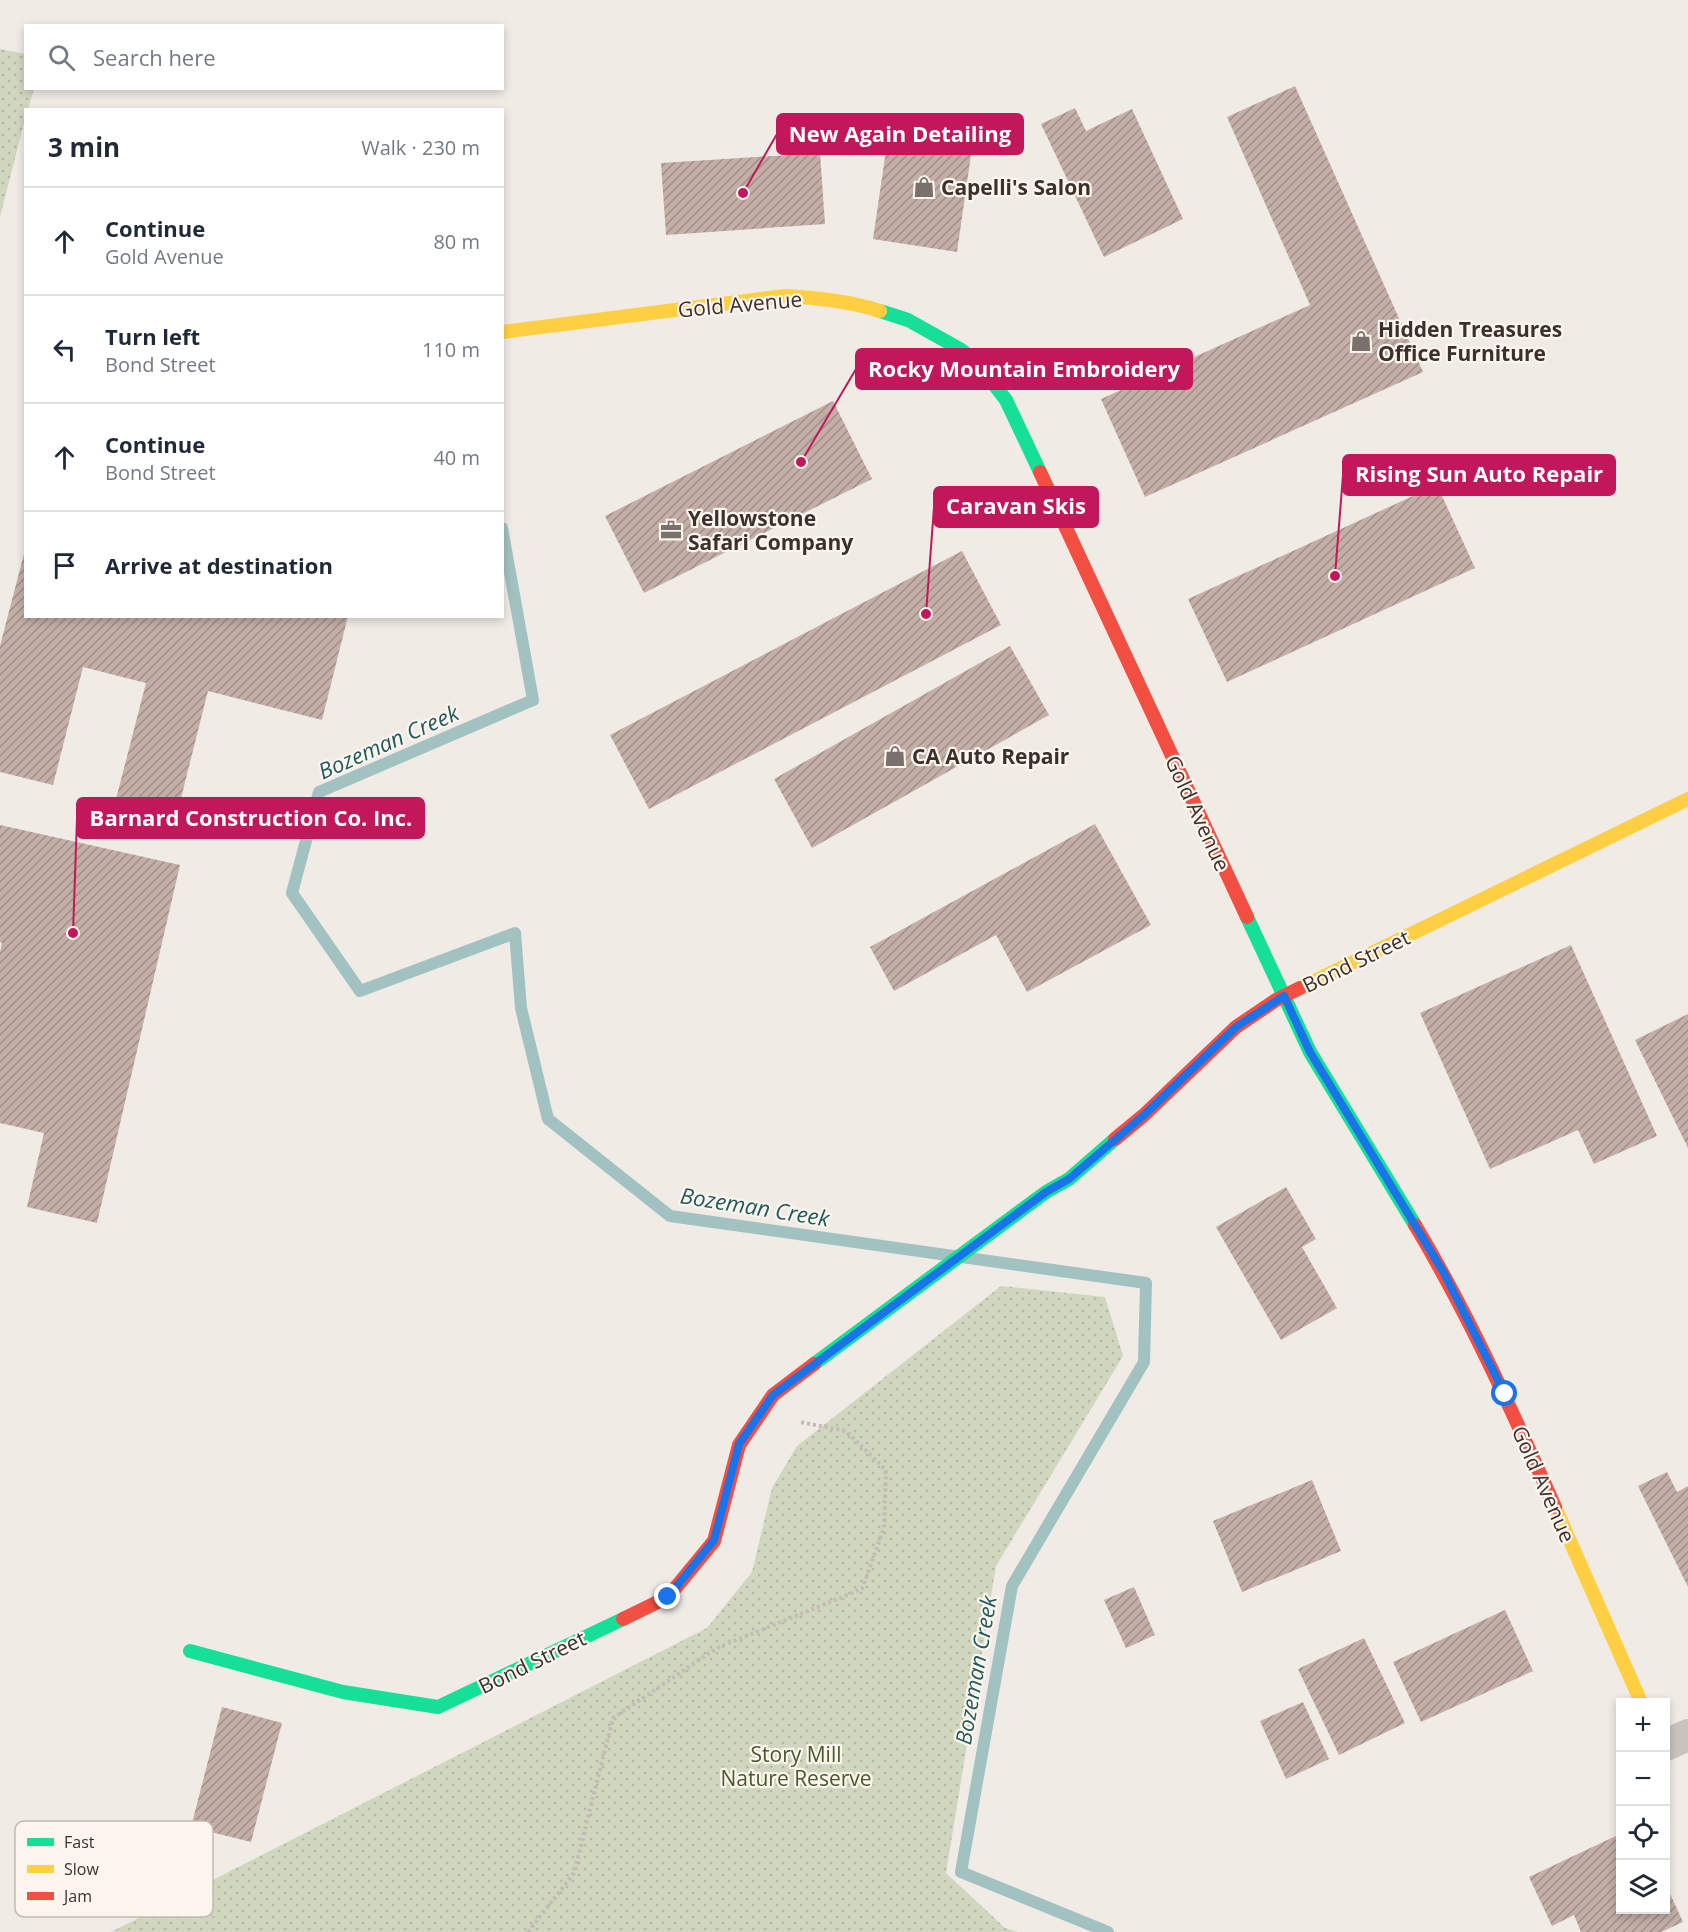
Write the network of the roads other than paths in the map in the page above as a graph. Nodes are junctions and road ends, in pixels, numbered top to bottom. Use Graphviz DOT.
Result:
graph roads {
  1 [pos="504,332"];
  2 [pos="1688,799"];
  3 [pos="1284,996"];
  4 [pos="190,1651"];
  5 [pos="1639,1698"];
  6 [pos="1688,1735"];
  7 [pos="1670,1743"];
  1 -- 3 [label="street, Gold Avenue"];
  2 -- 3 [label="street, Bond Street"];
  3 -- 4 [label="street, Bond Street"];
  3 -- 5 [label="street, Gold Avenue"];
  6 -- 7 [label="street"];
}
